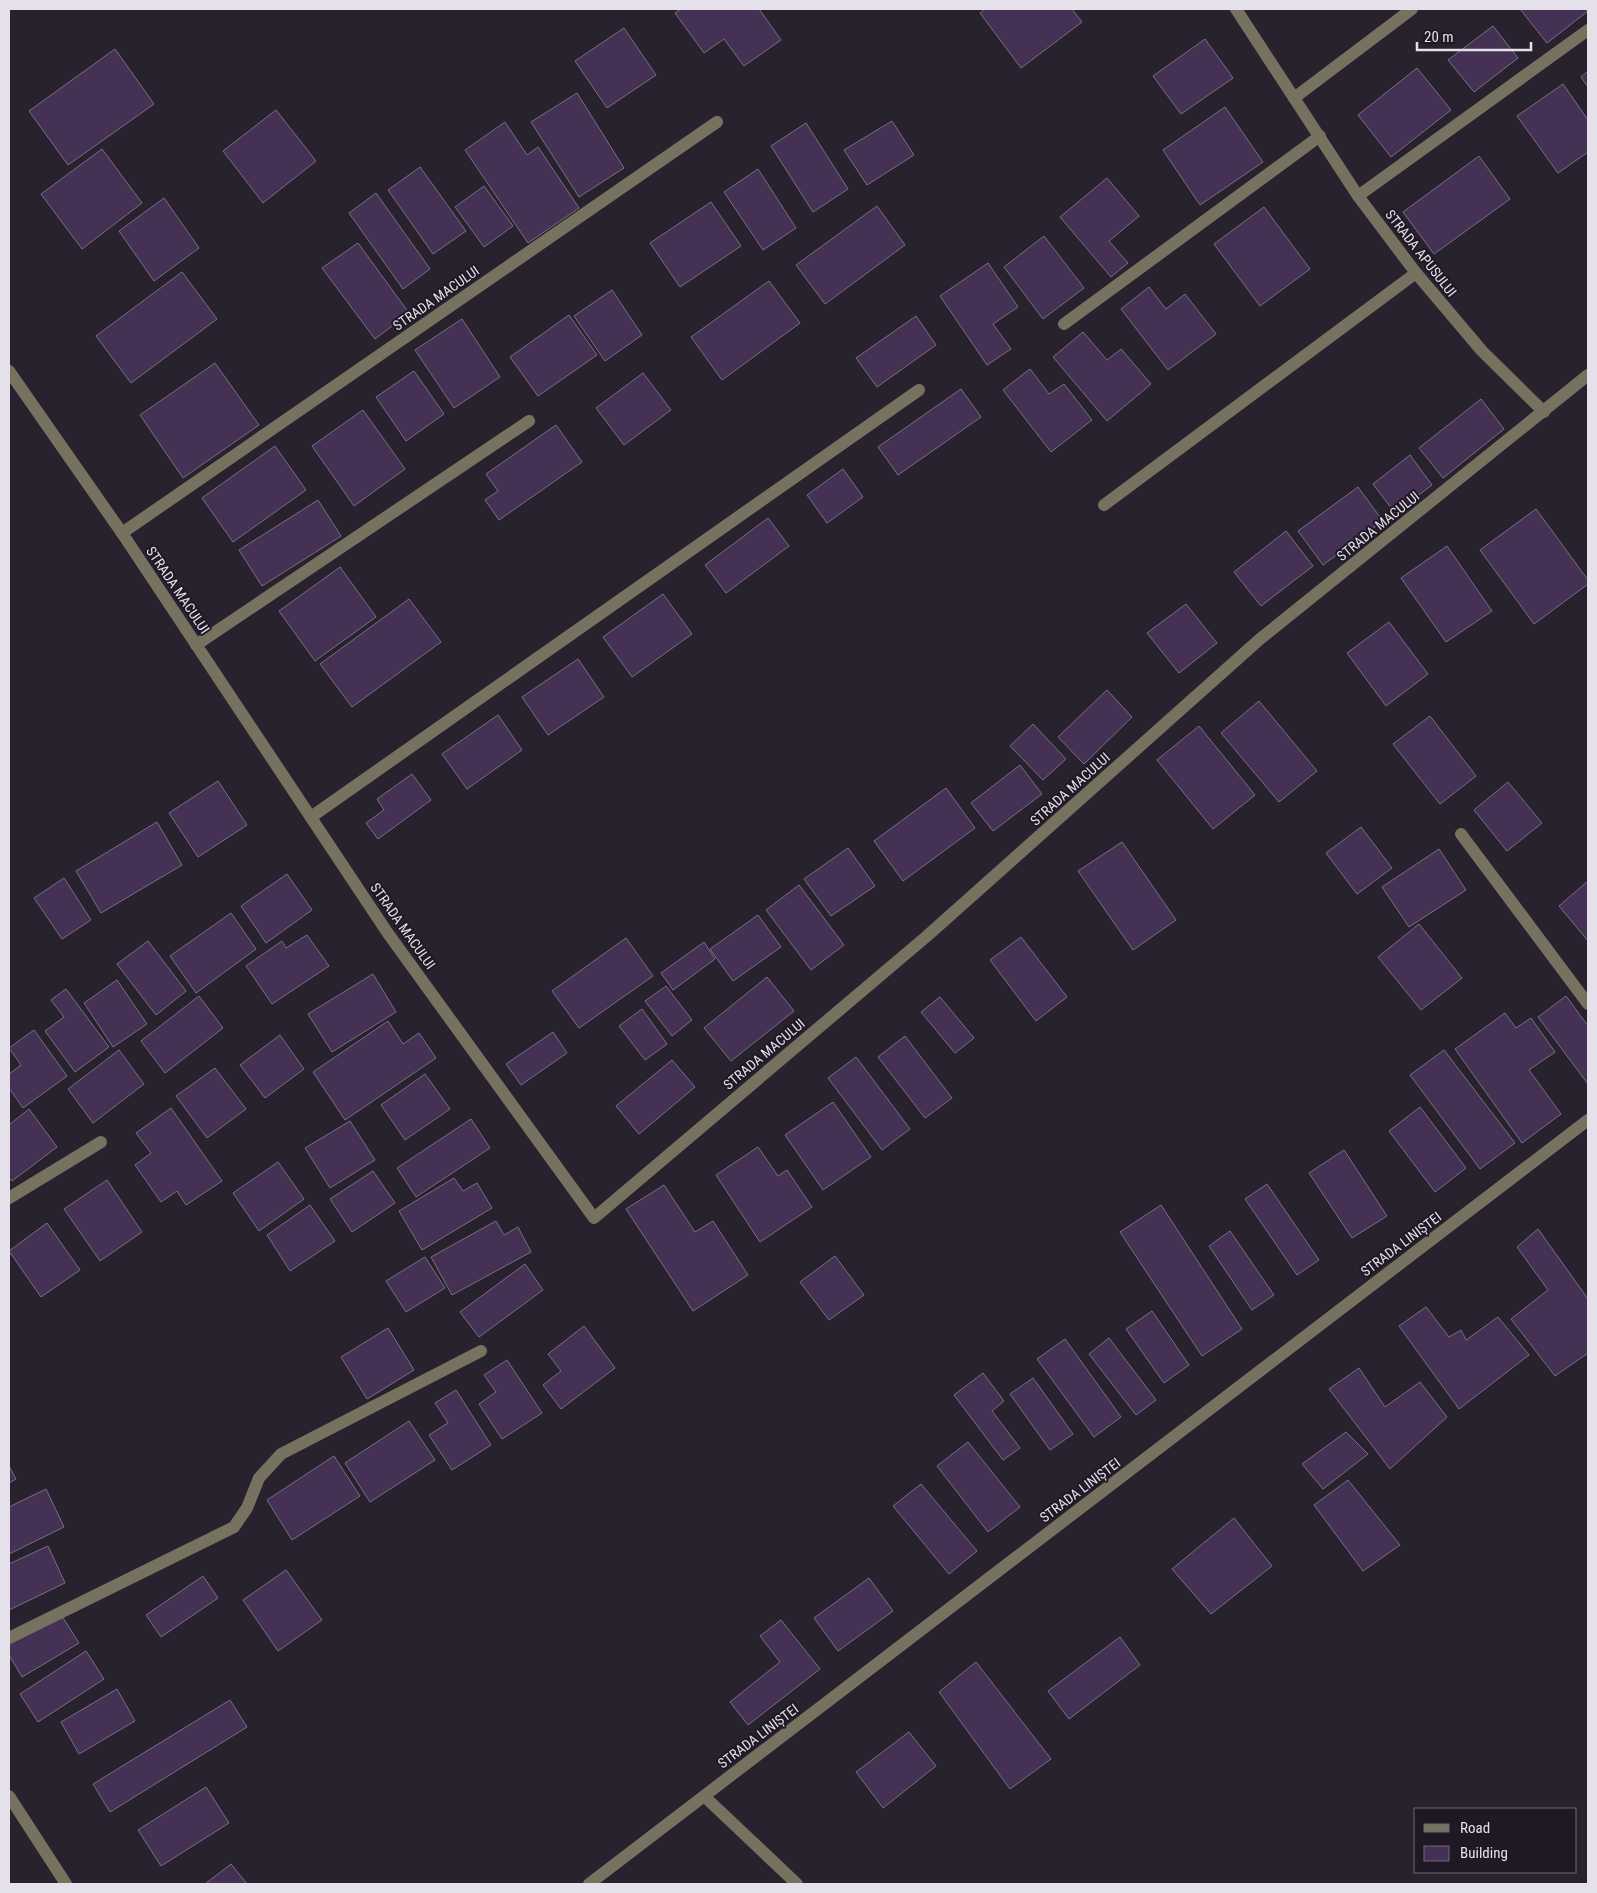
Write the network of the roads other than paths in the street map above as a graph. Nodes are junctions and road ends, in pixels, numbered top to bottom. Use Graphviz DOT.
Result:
graph roads {
  1 [pos="1236,9"];
  2 [pos="1412,9"];
  3 [pos="1588,30"];
  4 [pos="1294,98"];
  5 [pos="717,122"];
  6 [pos="1320,136"];
  7 [pos="1358,196"];
  8 [pos="1416,272"];
  9 [pos="1064,324"];
  10 [pos="9,370"];
  11 [pos="1588,375"];
  12 [pos="919,390"];
  13 [pos="1544,412"];
  14 [pos="529,421"];
  15 [pos="1104,505"];
  16 [pos="122,533"];
  17 [pos="196,645"];
  18 [pos="311,817"];
  19 [pos="1461,834"];
  20 [pos="1588,1004"];
  21 [pos="1588,1120"];
  22 [pos="101,1142"];
  23 [pos="9,1198"];
  24 [pos="481,1351"];
  25 [pos="9,1638"];
  26 [pos="9,1796"];
  27 [pos="704,1796"];
  28 [pos="66,1884"];
  29 [pos="589,1884"];
  30 [pos="797,1884"];
  1 -- 4 [label="street, STRADA APUSULUI"];
  2 -- 4 [label="street"];
  3 -- 7 [label="street"];
  4 -- 6 [label="street, STRADA APUSULUI"];
  5 -- 16 [label="street, STRADA MACULUI"];
  6 -- 7 [label="street, STRADA APUSULUI"];
  6 -- 9 [label="street"];
  7 -- 8 [label="street, STRADA APUSULUI"];
  8 -- 13 [label="street, STRADA APUSULUI"];
  8 -- 15 [label="street"];
  10 -- 16 [label="street, STRADA MACULUI"];
  11 -- 13 [label="street, STRADA MACULUI"];
  12 -- 18 [label="street"];
  13 -- 18 [label="street, STRADA MACULUI"];
  14 -- 17 [label="street"];
  16 -- 17 [label="street, STRADA MACULUI"];
  17 -- 18 [label="street, STRADA MACULUI"];
  19 -- 20 [label="street"];
  21 -- 27 [label="street, STRADA LINIȘTEI"];
  22 -- 23 [label="street"];
  24 -- 25 [label="street"];
  26 -- 28 [label="street"];
  27 -- 29 [label="street, STRADA LINIȘTEI"];
  27 -- 30 [label="street"];
}
